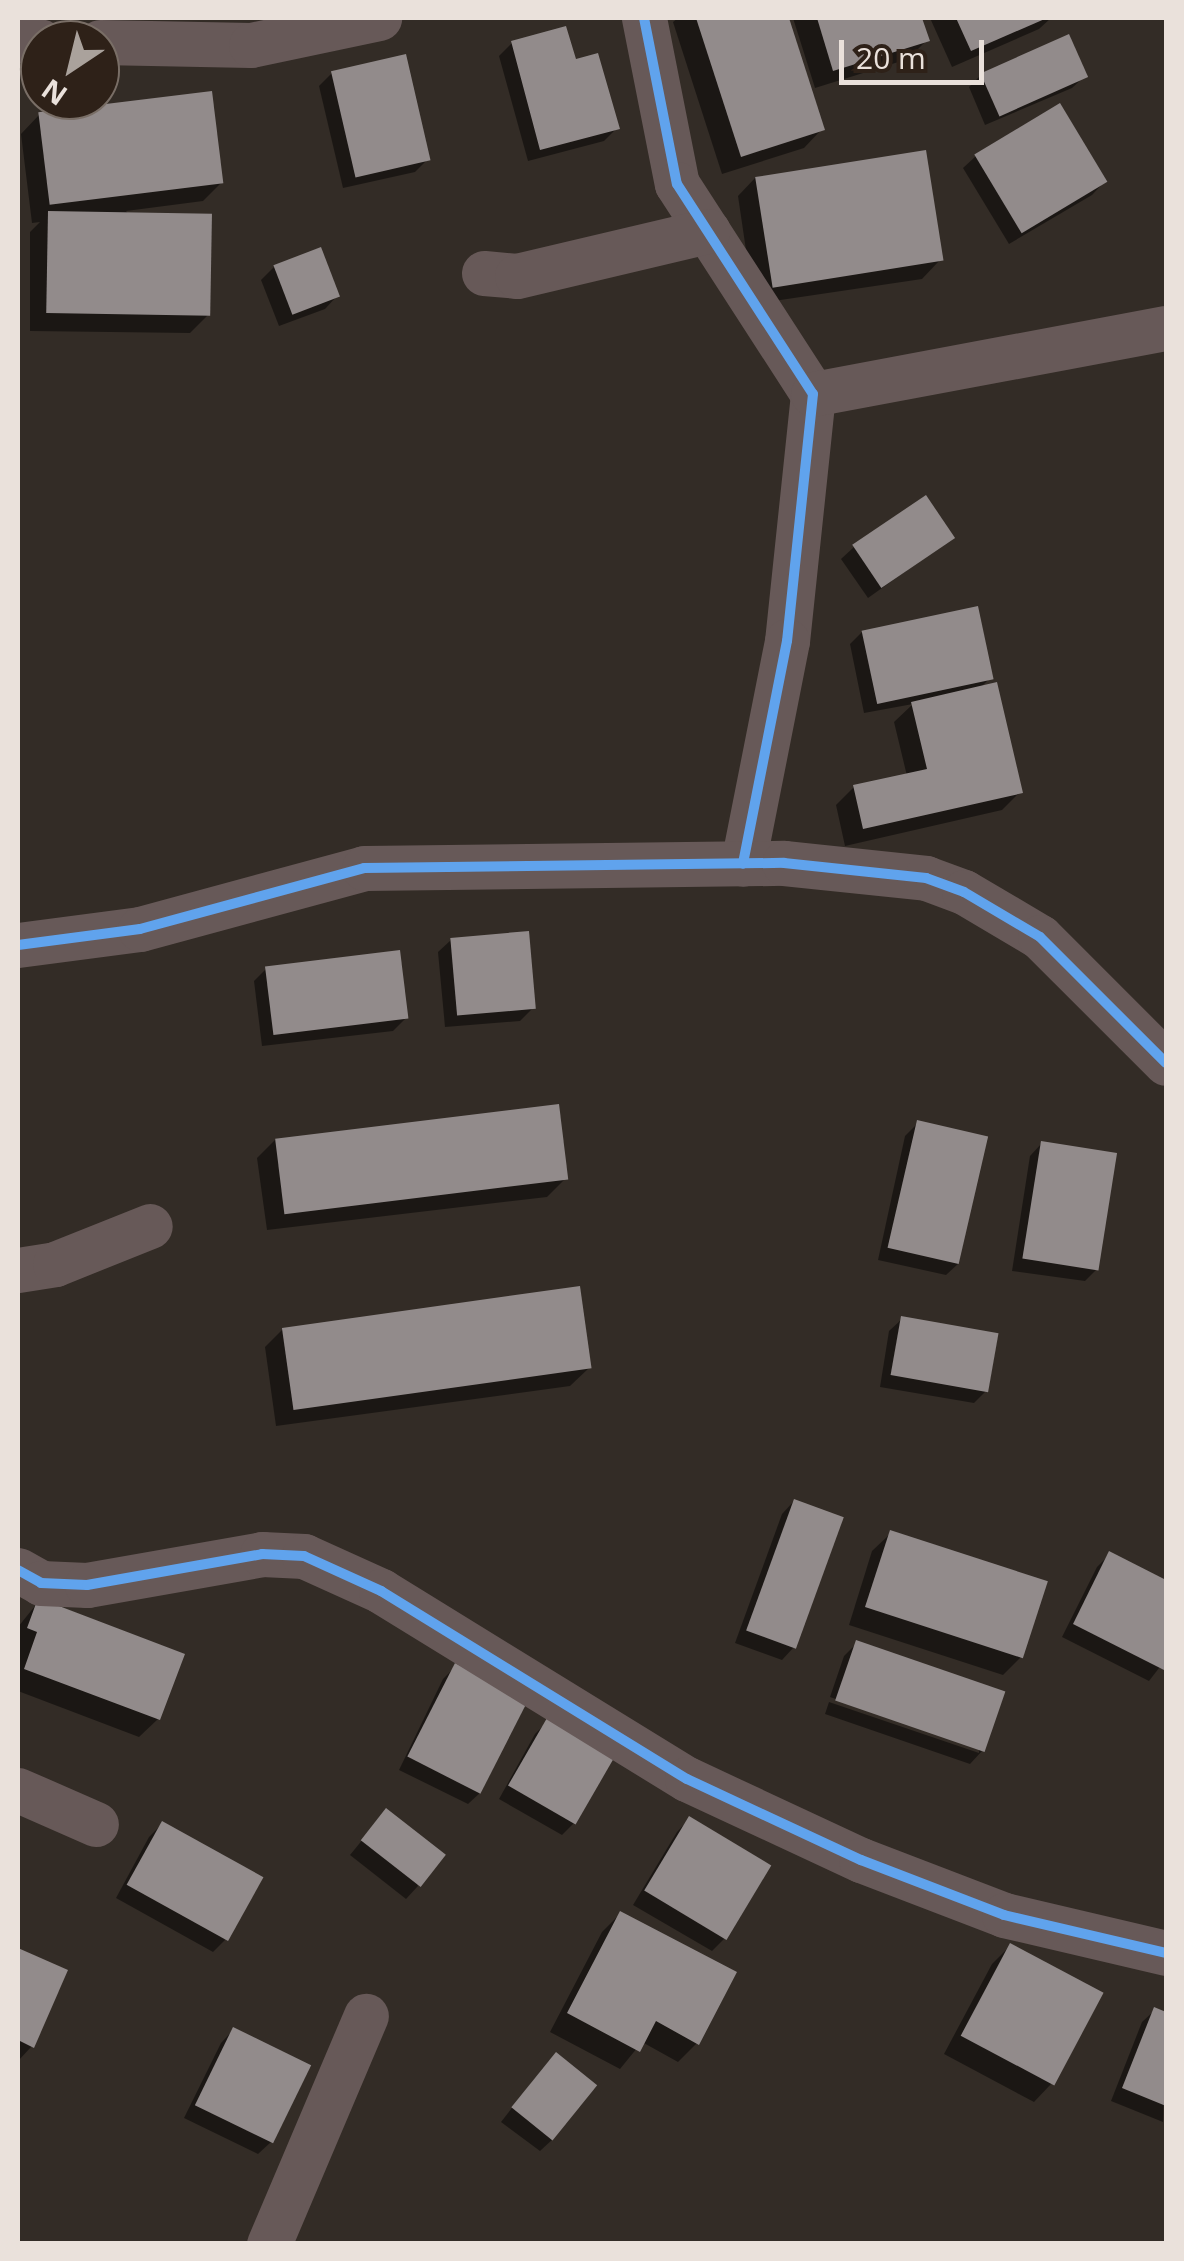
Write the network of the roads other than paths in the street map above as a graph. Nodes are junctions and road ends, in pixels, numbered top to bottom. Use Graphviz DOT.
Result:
graph roads {
  1 [pos="380,18"];
  2 [pos="644,18"];
  3 [pos="120,42"];
  4 [pos="708,231"];
  5 [pos="484,273"];
  6 [pos="1166,328"];
  7 [pos="813,394"];
  8 [pos="743,864"];
  9 [pos="18,945"];
  10 [pos="1166,1063"];
  11 [pos="150,1226"];
  12 [pos="18,1270"];
  13 [pos="18,1570"];
  14 [pos="18,1790"];
  15 [pos="96,1824"];
  16 [pos="1166,1953"];
  17 [pos="366,2016"];
  18 [pos="269,2244"];
  1 -- 3 [label="street"];
  2 -- 4 [label="street"];
  4 -- 5 [label="street"];
  4 -- 7 [label="street"];
  6 -- 7 [label="street"];
  7 -- 8 [label="street"];
  8 -- 9 [label="street"];
  8 -- 10 [label="street"];
  11 -- 12 [label="street"];
  13 -- 16 [label="street"];
  14 -- 15 [label="street"];
  17 -- 18 [label="street"];
}
